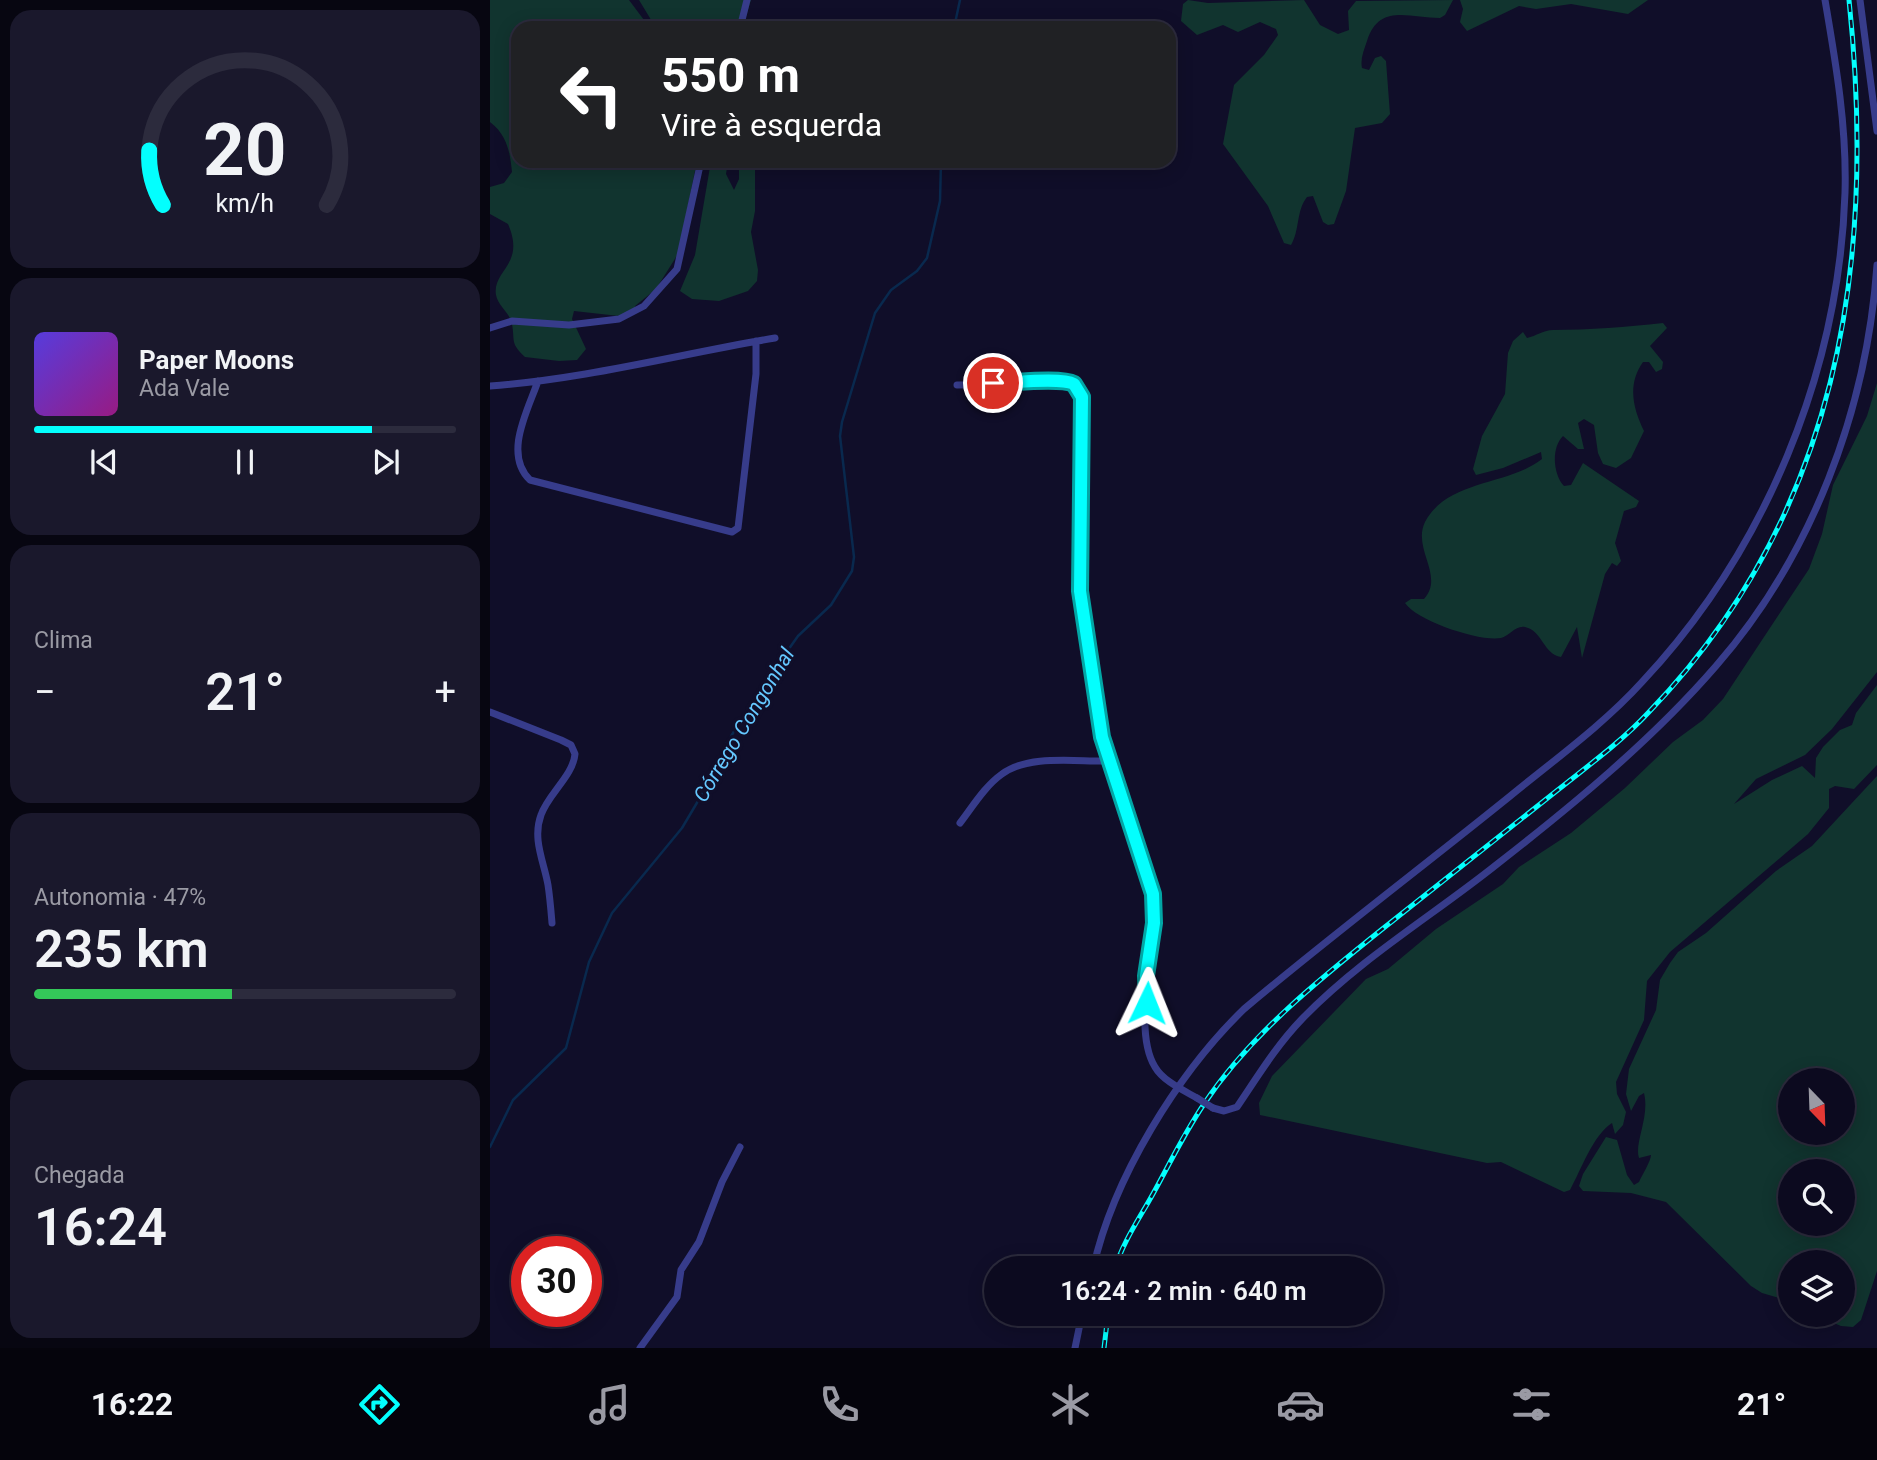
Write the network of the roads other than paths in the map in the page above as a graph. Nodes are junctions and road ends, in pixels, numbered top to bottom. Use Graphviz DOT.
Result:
graph roads {
  1 [pos="747,0"];
  2 [pos="1825,0"];
  3 [pos="1860,0"];
  4 [pos="742,21"];
  5 [pos="1877,131"];
  6 [pos="699,168"];
  7 [pos="1877,265"];
  8 [pos="490,328"];
  9 [pos="775,338"];
  10 [pos="756,341"];
  11 [pos="538,381"];
  12 [pos="957,385"];
  13 [pos="490,386"];
  14 [pos="490,712"];
  15 [pos="1109,761"];
  16 [pos="960,823"];
  17 [pos="552,923"];
  18 [pos="1177,1086"];
  19 [pos="740,1147"];
  20 [pos="1097,1256"];
  21 [pos="1080,1326"];
  22 [pos="640,1348"];
  23 [pos="1075,1348"];
  1 -- 4 [label="street"];
  2 -- 18 [label="street"];
  3 -- 5 [label="street"];
  6 -- 8 [label="street"];
  7 -- 18 [label="street, bridge"];
  9 -- 10 [label="street"];
  10 -- 11 [label="street"];
  10 -- 11 [label="street"];
  11 -- 13 [label="street"];
  12 -- 15 [label="street"];
  14 -- 17 [label="street"];
  15 -- 16 [label="street"];
  15 -- 18 [label="street"];
  18 -- 20 [label="street"];
  19 -- 22 [label="street"];
  21 -- 23 [label="street"];
}
